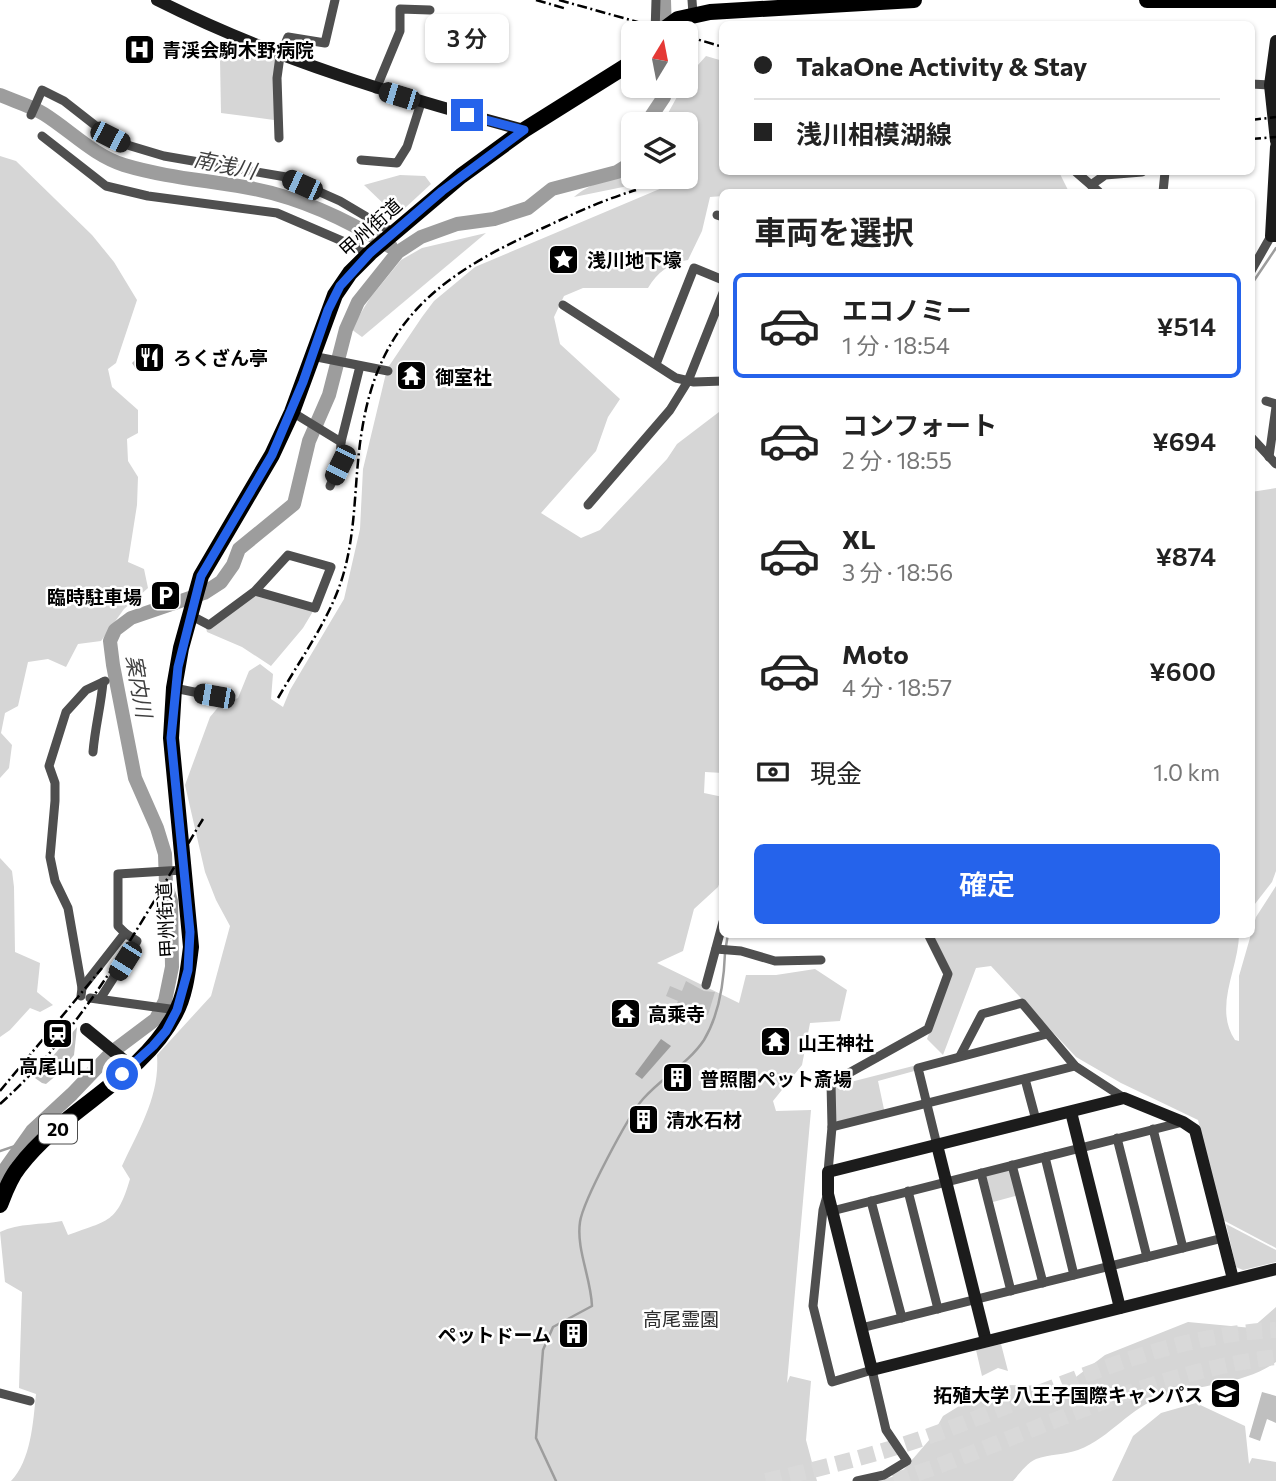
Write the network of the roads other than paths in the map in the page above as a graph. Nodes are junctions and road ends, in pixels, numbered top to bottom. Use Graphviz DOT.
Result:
graph roads {
  1 [pos="157,0"];
  2 [pos="335,0"];
  3 [pos="656,0"];
  4 [pos="914,0"];
  5 [pos="1147,0"];
  6 [pos="1276,0"];
  7 [pos="807,2"];
  8 [pos="692,7"];
  9 [pos="430,10"];
  10 [pos="657,21"];
  11 [pos="675,21"];
  12 [pos="1276,41"];
  13 [pos="280,56"];
  14 [pos="621,69"];
  15 [pos="1255,84"];
  16 [pos="1270,85"];
  17 [pos="376,89"];
  18 [pos="421,103"];
  19 [pos="30,116"];
  20 [pos="524,130"];
  21 [pos="42,136"];
  22 [pos="279,138"];
  23 [pos="1276,141"];
  24 [pos="1276,147"];
  25 [pos="361,160"];
  26 [pos="1079,175"];
  27 [pos="1095,189"];
  28 [pos="392,234"];
  29 [pos="1273,236"];
  30 [pos="372,252"];
  31 [pos="1255,265"];
  32 [pos="719,278"];
  33 [pos="719,303"];
  34 [pos="563,305"];
  35 [pos="319,358"];
  36 [pos="656,364"];
  37 [pos="360,366"];
  38 [pos="388,371"];
  39 [pos="688,381"];
  40 [pos="719,381"];
  41 [pos="1266,401"];
  42 [pos="1276,405"];
  43 [pos="292,412"];
  44 [pos="1255,441"];
  45 [pos="341,442"];
  46 [pos="1273,460"];
  47 [pos="330,486"];
  48 [pos="588,505"];
  49 [pos="255,591"];
  50 [pos="191,609"];
  51 [pos="174,688"];
  52 [pos="214,696"];
  53 [pos="93,752"];
  54 [pos="179,870"];
  55 [pos="125,933"];
  56 [pos="723,938"];
  57 [pos="930,938"];
  58 [pos="723,950"];
  59 [pos="821,960"];
  60 [pos="706,985"];
  61 [pos="88,995"];
  62 [pos="173,1010"];
  63 [pos="86,1029"];
  64 [pos="1047,1034"];
  65 [pos="960,1056"];
  66 [pos="131,1066"];
  67 [pos="1075,1066"];
  68 [pos="1025,1079"];
  69 [pos="1124,1098"];
  70 [pos="926,1104"];
  71 [pos="1071,1112"];
  72 [pos="1036,1120"];
  73 [pos="1182,1122"];
  74 [pos="832,1127"];
  75 [pos="1153,1129"];
  76 [pos="1117,1138"];
  77 [pos="937,1145"];
  78 [pos="1080,1148"];
  79 [pos="1045,1157"];
  80 [pos="1012,1165"];
  81 [pos="828,1172"];
  82 [pos="981,1173"];
  83 [pos="946,1182"];
  84 [pos="908,1191"];
  85 [pos="828,1194"];
  86 [pos="871,1201"];
  87 [pos="0,1205"];
  88 [pos="832,1211"];
  89 [pos="1223,1238"];
  90 [pos="1183,1248"];
  91 [pos="1147,1257"];
  92 [pos="1109,1266"];
  93 [pos="1276,1269"];
  94 [pos="1074,1275"];
  95 [pos="1233,1279"];
  96 [pos="1043,1283"];
  97 [pos="1011,1291"];
  98 [pos="976,1300"];
  99 [pos="1120,1308"];
  100 [pos="938,1309"];
  101 [pos="902,1318"];
  102 [pos="861,1328"];
  103 [pos="986,1341"];
  104 [pos="872,1370"];
  105 [pos="0,1393"];
  106 [pos="30,1401"];
  107 [pos="857,1481"];
  1 -- 13 [label="street"];
  2 -- 13 [label="street"];
  3 -- 10 [label="street"];
  4 -- 7 [label="highway"];
  5 -- 6 [label="highway"];
  7 -- 8 [label="highway"];
  8 -- 11 [label="highway"];
  9 -- 17 [label="street"];
  12 -- 16 [label="street"];
  13 -- 17 [label="street"];
  13 -- 22 [label="street"];
  14 -- 20 [label="highway, 甲州街道 / 20"];
  15 -- 16 [label="street"];
  16 -- 23 [label="street"];
  17 -- 18 [label="street"];
  18 -- 20 [label="street"];
  18 -- 25 [label="street"];
  19 -- 28 [label="street"];
  20 -- 28 [label="highway, 甲州街道 / 20"];
  21 -- 30 [label="street"];
  24 -- 29 [label="street"];
  26 -- 27 [label="street"];
  28 -- 30 [label="highway, 甲州街道 / 20"];
  29 -- 31 [label="street"];
  30 -- 35 [label="highway, 甲州街道 / 20"];
  32 -- 36 [label="street"];
  33 -- 39 [label="street"];
  34 -- 36 [label="street"];
  35 -- 37 [label="street"];
  35 -- 43 [label="highway, 甲州街道 / 20"];
  36 -- 39 [label="street"];
  37 -- 38 [label="street"];
  37 -- 45 [label="street"];
  39 -- 40 [label="street"];
  39 -- 48 [label="street"];
  41 -- 42 [label="street"];
  42 -- 46 [label="street"];
  43 -- 45 [label="street"];
  43 -- 50 [label="highway, 甲州街道 / 20"];
  44 -- 46 [label="street"];
  45 -- 47 [label="street"];
  49 -- 49 [label="street"];
  49 -- 50 [label="street"];
  50 -- 51 [label="highway, 甲州街道 / 20"];
  51 -- 52 [label="street"];
  51 -- 54 [label="highway, 甲州街道 / 20"];
  53 -- 61 [label="street"];
  54 -- 55 [label="street"];
  54 -- 62 [label="highway, 甲州街道 / 20"];
  55 -- 61 [label="street"];
  55 -- 61 [label="street"];
  56 -- 58 [label="street"];
  57 -- 74 [label="street"];
  58 -- 59 [label="street"];
  58 -- 60 [label="street"];
  61 -- 62 [label="street"];
  62 -- 66 [label="highway, 甲州街道 / 20"];
  63 -- 66 [label="street"];
  64 -- 65 [label="street"];
  64 -- 65 [label="street"];
  64 -- 67 [label="street"];
  65 -- 70 [label="street"];
  66 -- 87 [label="highway, 甲州街道 / 20"];
  67 -- 68 [label="street"];
  67 -- 69 [label="street"];
  68 -- 70 [label="street"];
  68 -- 72 [label="street"];
  69 -- 71 [label="street"];
  69 -- 73 [label="street"];
  70 -- 74 [label="street"];
  70 -- 77 [label="street"];
  71 -- 72 [label="street"];
  71 -- 78 [label="street"];
  72 -- 77 [label="street"];
  73 -- 75 [label="street"];
  73 -- 89 [label="street"];
  74 -- 81 [label="street"];
  75 -- 76 [label="street"];
  75 -- 90 [label="street"];
  76 -- 78 [label="street"];
  76 -- 91 [label="street"];
  77 -- 81 [label="street"];
  77 -- 83 [label="street"];
  78 -- 79 [label="street"];
  78 -- 92 [label="street"];
  79 -- 80 [label="street"];
  79 -- 94 [label="street"];
  80 -- 82 [label="street"];
  80 -- 96 [label="street"];
  81 -- 85 [label="street"];
  82 -- 83 [label="street"];
  82 -- 97 [label="street"];
  83 -- 84 [label="street"];
  83 -- 98 [label="street"];
  84 -- 86 [label="street"];
  84 -- 100 [label="street"];
  85 -- 88 [label="street"];
  85 -- 104 [label="street"];
  86 -- 88 [label="street"];
  86 -- 101 [label="street"];
  88 -- 102 [label="street"];
  89 -- 90 [label="street"];
  89 -- 95 [label="street"];
  90 -- 91 [label="street"];
  91 -- 92 [label="street"];
  92 -- 94 [label="street"];
  92 -- 99 [label="street"];
  93 -- 95 [label="street"];
  94 -- 96 [label="street"];
  95 -- 99 [label="street"];
  96 -- 97 [label="street"];
  97 -- 98 [label="street"];
  98 -- 100 [label="street"];
  98 -- 103 [label="street"];
  99 -- 103 [label="street"];
  100 -- 101 [label="street"];
  101 -- 102 [label="street"];
  102 -- 104 [label="street"];
  103 -- 104 [label="street"];
  104 -- 107 [label="street"];
  105 -- 106 [label="street"];
}
